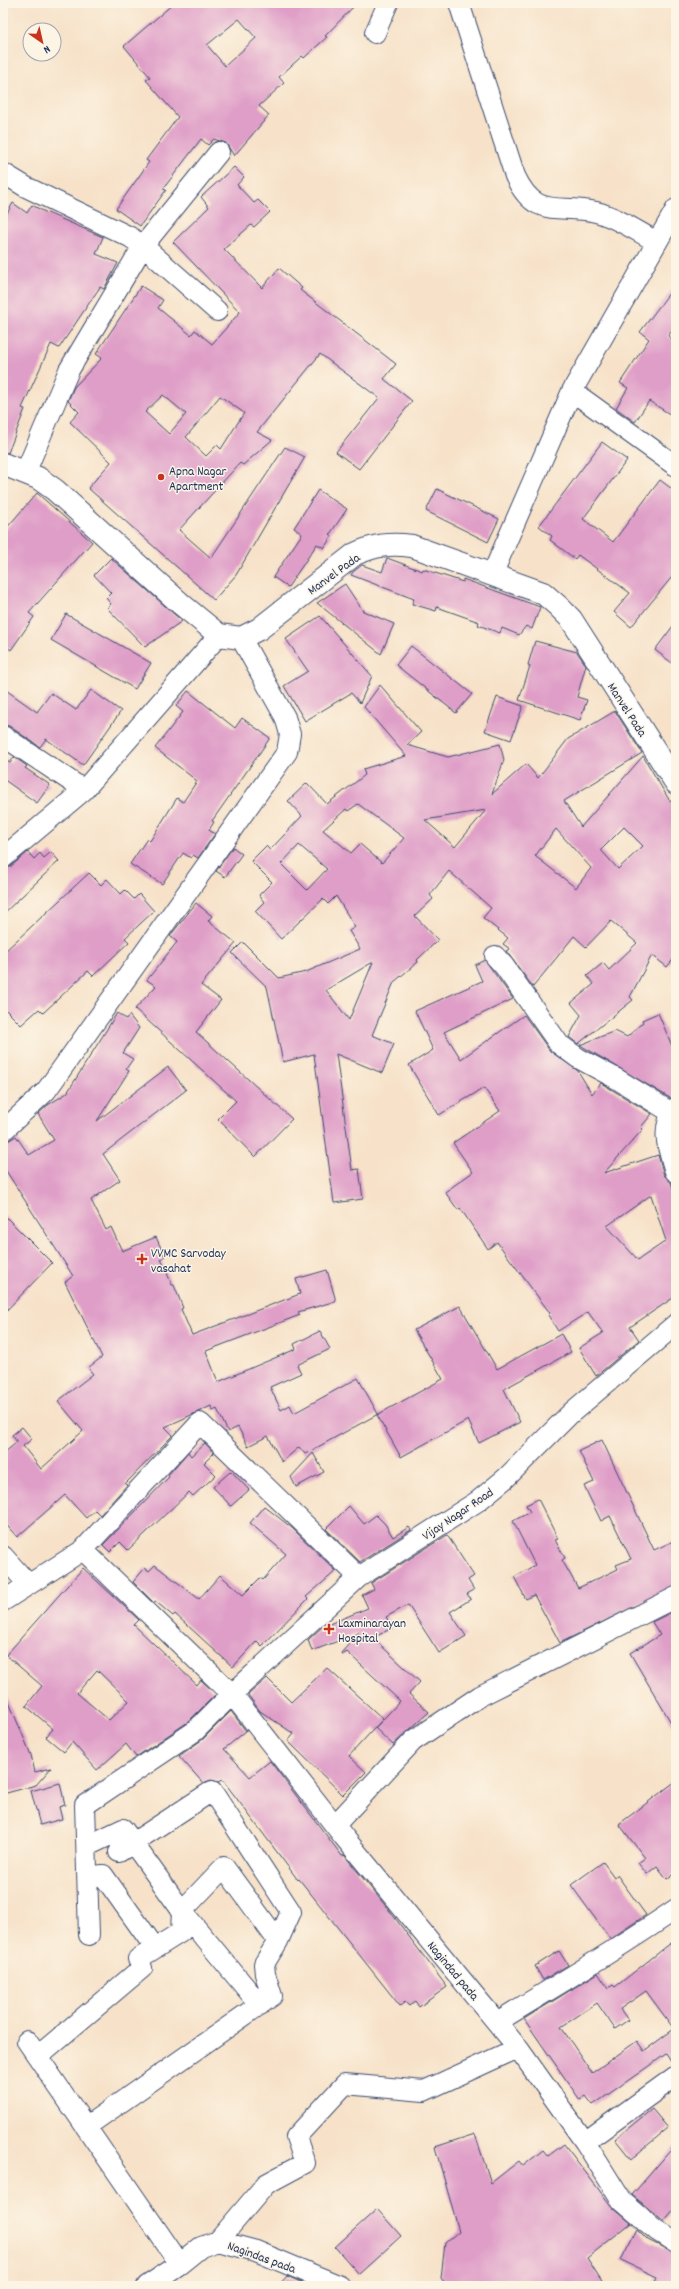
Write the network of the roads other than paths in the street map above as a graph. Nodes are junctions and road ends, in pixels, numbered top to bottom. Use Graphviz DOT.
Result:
graph roads {
  1 [pos="388,3"];
  2 [pos="459,3"];
  3 [pos="376,33"];
  4 [pos="219,152"];
  5 [pos="3,173"];
  6 [pos="676,209"];
  7 [pos="657,242"];
  8 [pos="143,246"];
  9 [pos="217,312"];
  10 [pos="572,391"];
  11 [pos="3,464"];
  12 [pos="676,466"];
  13 [pos="24,473"];
  14 [pos="492,575"];
  15 [pos="219,635"];
  16 [pos="241,638"];
  17 [pos="3,736"];
  18 [pos="676,783"];
  19 [pos="84,790"];
  20 [pos="3,858"];
  21 [pos="495,956"];
  22 [pos="674,1111"];
  23 [pos="3,1131"];
  24 [pos="676,1171"];
  25 [pos="676,1324"];
  26 [pos="83,1550"];
  27 [pos="3,1556"];
  28 [pos="360,1577"];
  29 [pos="28,1584"];
  30 [pos="676,1597"];
  31 [pos="3,1601"];
  32 [pos="232,1694"];
  33 [pos="335,1826"];
  34 [pos="87,1846"];
  35 [pos="126,1848"];
  36 [pos="88,1877"];
  37 [pos="676,1909"];
  38 [pos="182,1911"];
  39 [pos="89,1935"];
  40 [pos="278,1941"];
  41 [pos="155,1948"];
  42 [pos="260,2005"];
  43 [pos="497,2022"];
  44 [pos="518,2048"];
  45 [pos="676,2076"];
  46 [pos="86,2126"];
  47 [pos="585,2142"];
  48 [pos="218,2241"];
  49 [pos="676,2243"];
  50 [pos="180,2264"];
  51 [pos="147,2286"];
  52 [pos="340,2286"];
  1 -- 3 [label="street"];
  2 -- 7 [label="street"];
  4 -- 8 [label="street"];
  5 -- 8 [label="street"];
  6 -- 7 [label="street"];
  7 -- 10 [label="street"];
  8 -- 9 [label="street"];
  8 -- 13 [label="street"];
  10 -- 12 [label="street"];
  10 -- 14 [label="street"];
  11 -- 13 [label="main road"];
  13 -- 15 [label="main road"];
  14 -- 16 [label="main road, Manvel Pada"];
  14 -- 18 [label="main road, Manvel Pada"];
  15 -- 16 [label="main road"];
  15 -- 19 [label="street"];
  16 -- 23 [label="street"];
  17 -- 19 [label="street"];
  19 -- 20 [label="street"];
  21 -- 22 [label="street"];
  22 -- 24 [label="main road"];
  25 -- 28 [label="street, Vijay Nagar Road"];
  26 -- 28 [label="street"];
  26 -- 29 [label="street"];
  26 -- 32 [label="street, Nagindad pada"];
  27 -- 29 [label="street"];
  28 -- 32 [label="street, Vijay Nagar Road"];
  29 -- 31 [label="street"];
  30 -- 33 [label="street"];
  32 -- 33 [label="street, Nagindad pada"];
  32 -- 34 [label="street, Vijay Nagar Road"];
  33 -- 43 [label="street, Nagindad pada"];
  34 -- 35 [label="street"];
  34 -- 36 [label="street"];
  35 -- 38 [label="street"];
  35 -- 40 [label="street"];
  36 -- 39 [label="street"];
  36 -- 41 [label="street"];
  37 -- 43 [label="street"];
  38 -- 40 [label="street"];
  38 -- 41 [label="street"];
  38 -- 42 [label="street"];
  40 -- 42 [label="street"];
  41 -- 46 [label="street"];
  42 -- 46 [label="street"];
  43 -- 44 [label="street, Nagindad pada"];
  44 -- 47 [label="street, Nagindad pada"];
  44 -- 48 [label="street"];
  45 -- 47 [label="street"];
  46 -- 50 [label="street"];
  47 -- 49 [label="street, Nagindad pada"];
  48 -- 50 [label="street, Nagindas pada"];
  48 -- 52 [label="street, Nagindas pada"];
  50 -- 51 [label="street, Nagindas pada"];
}
